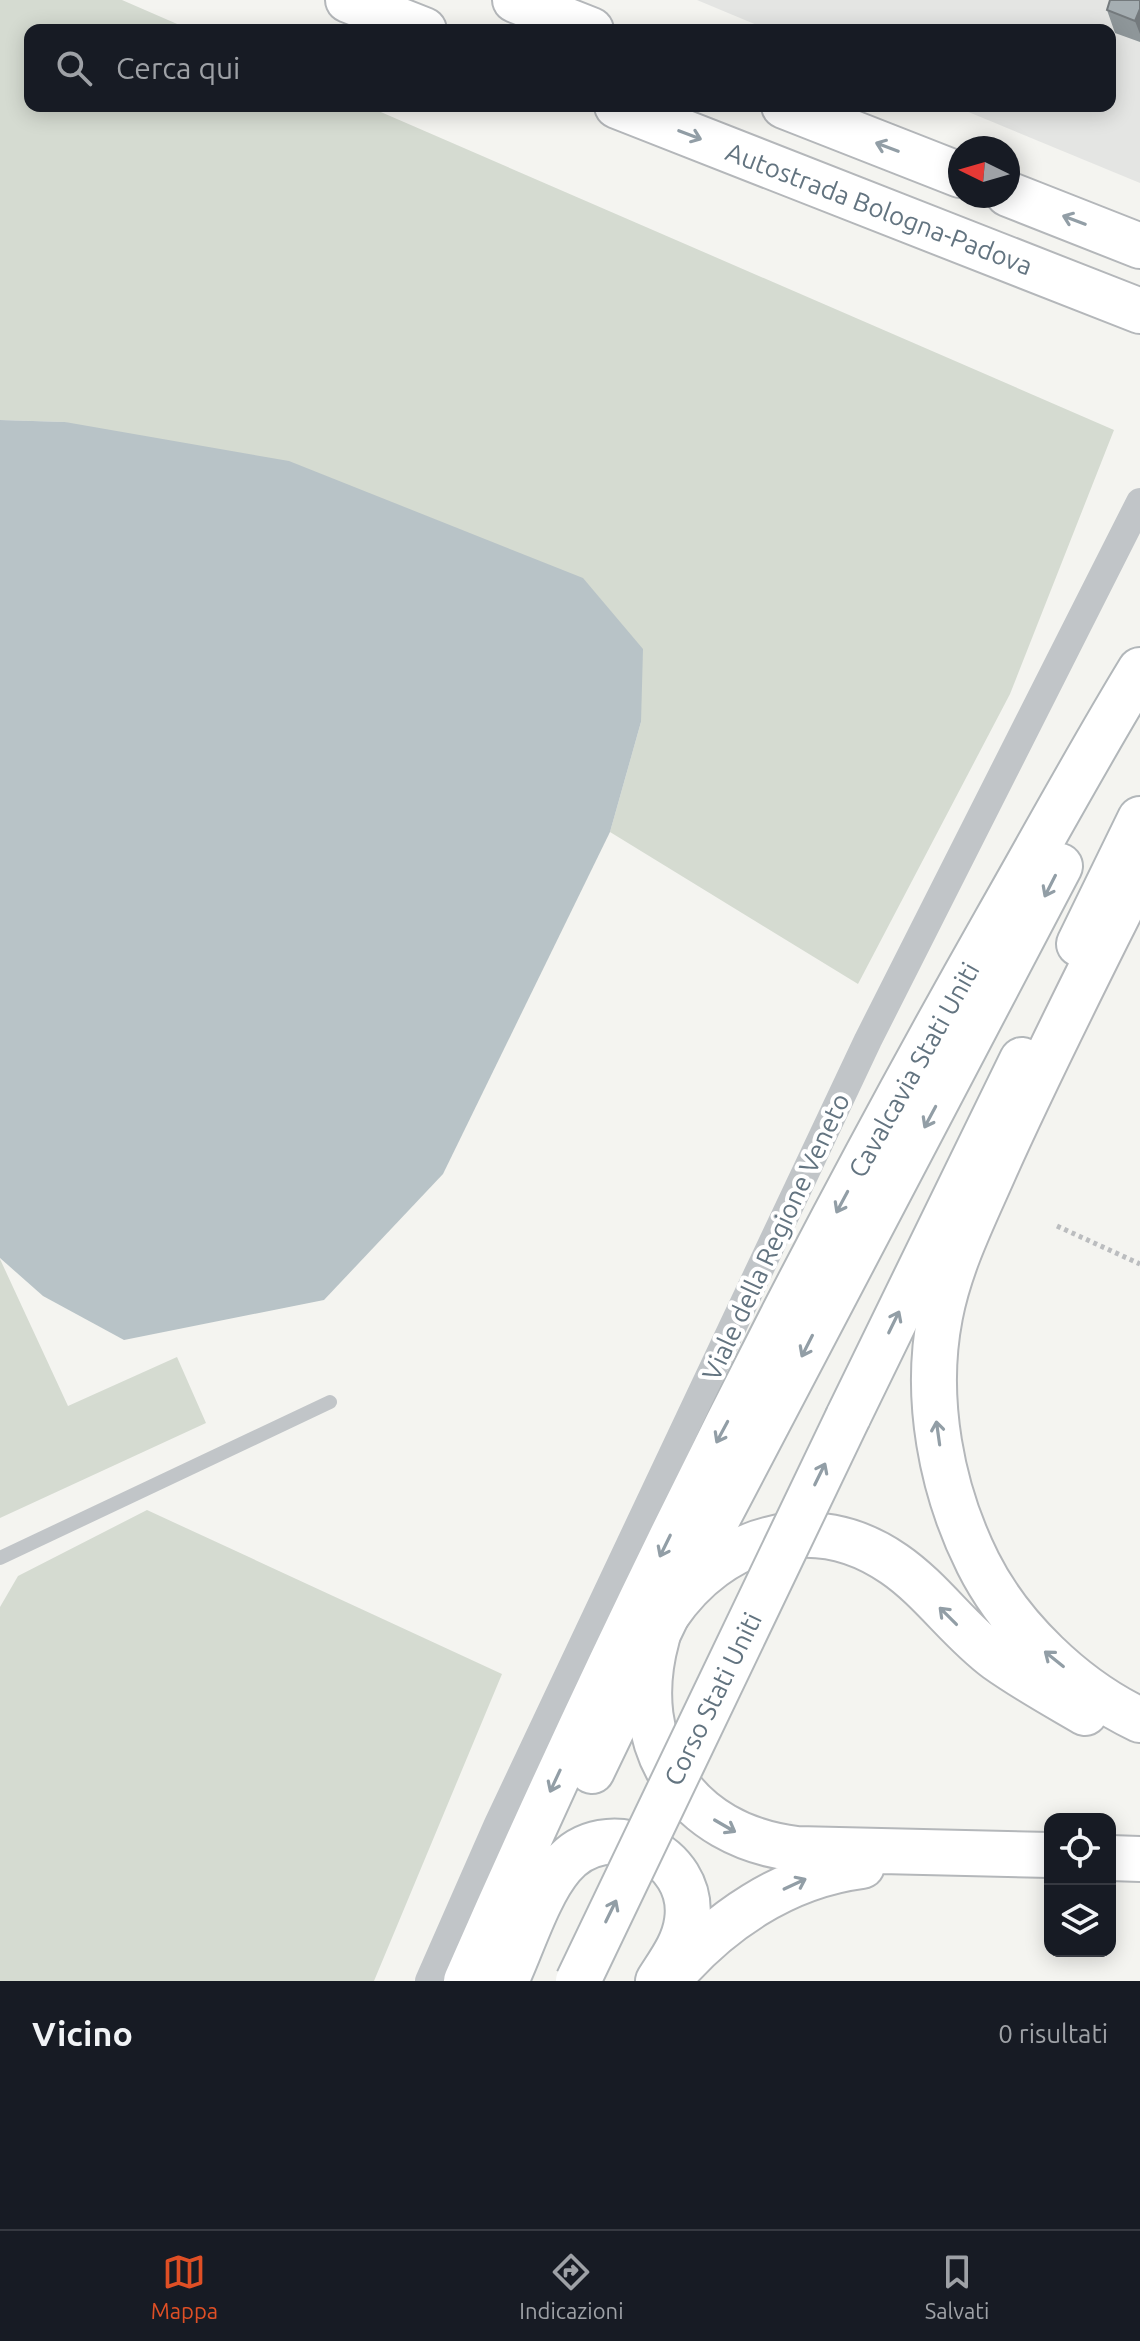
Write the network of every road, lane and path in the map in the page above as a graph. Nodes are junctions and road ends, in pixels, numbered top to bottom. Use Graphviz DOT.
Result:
graph roads {
  1 [pos="348,0"];
  2 [pos="515,0"];
  3 [pos="409,24"];
  4 [pos="576,24"];
  5 [pos="632,112"];
  6 [pos="799,112"];
  7 [pos="948,170"];
  8 [pos="1020,199"];
  9 [pos="962,242"];
  10 [pos="1140,246"];
  11 [pos="1140,311"];
  12 [pos="1140,325"];
  13 [pos="1140,502"];
  14 [pos="1140,670"];
  15 [pos="1140,719"];
  16 [pos="1140,819"];
  17 [pos="1140,870"];
  18 [pos="1057,1226"];
  19 [pos="1140,1264"];
  20 [pos="330,1402"];
  21 [pos="0,1558"];
  22 [pos="662,1626"];
  23 [pos="1140,1720"];
  24 [pos="1140,1740"];
  25 [pos="984,1852"];
  26 [pos="1044,1855"];
  27 [pos="1116,1858"];
  28 [pos="1140,1859"];
  29 [pos="429,1981"];
  30 [pos="466,1981"];
  31 [pos="497,1981"];
  32 [pos="506,1981"];
  33 [pos="578,1981"];
  34 [pos="658,1981"];
  35 [pos="668,1981"];
  1 -- 3 [label="main road"];
  2 -- 4 [label="main road"];
  5 -- 9 [label="main road, Autostrada Bologna-Padova, one-way"];
  7 -- 6 [label="main road, one-way"];
  10 -- 8 [label="main road, one-way"];
  9 -- 11 [label="main road, Autostrada Bologna-Padova"];
  9 -- 12 [label="main road"];
  13 -- 29 [label="street, Viale della Regione Veneto"];
  14 -- 30 [label="main road, Cavalcavia Stati Uniti, one-way"];
  15 -- 22 [label="main road, one-way"];
  33 -- 16 [label="main road, Corso Stati Uniti, one-way, bridge"];
  23 -- 17 [label="main road, one-way"];
  18 -- 19 [label="path"];
  20 -- 21 [label="lane"];
  24 -- 22 [label="main road, one-way"];
  22 -- 25 [label="main road, one-way"];
  22 -- 31 [label="main road"];
  25 -- 26 [label="main road"];
  35 -- 25 [label="main road, one-way"];
  27 -- 28 [label="main road"];
  32 -- 34 [label="main road"];
}
